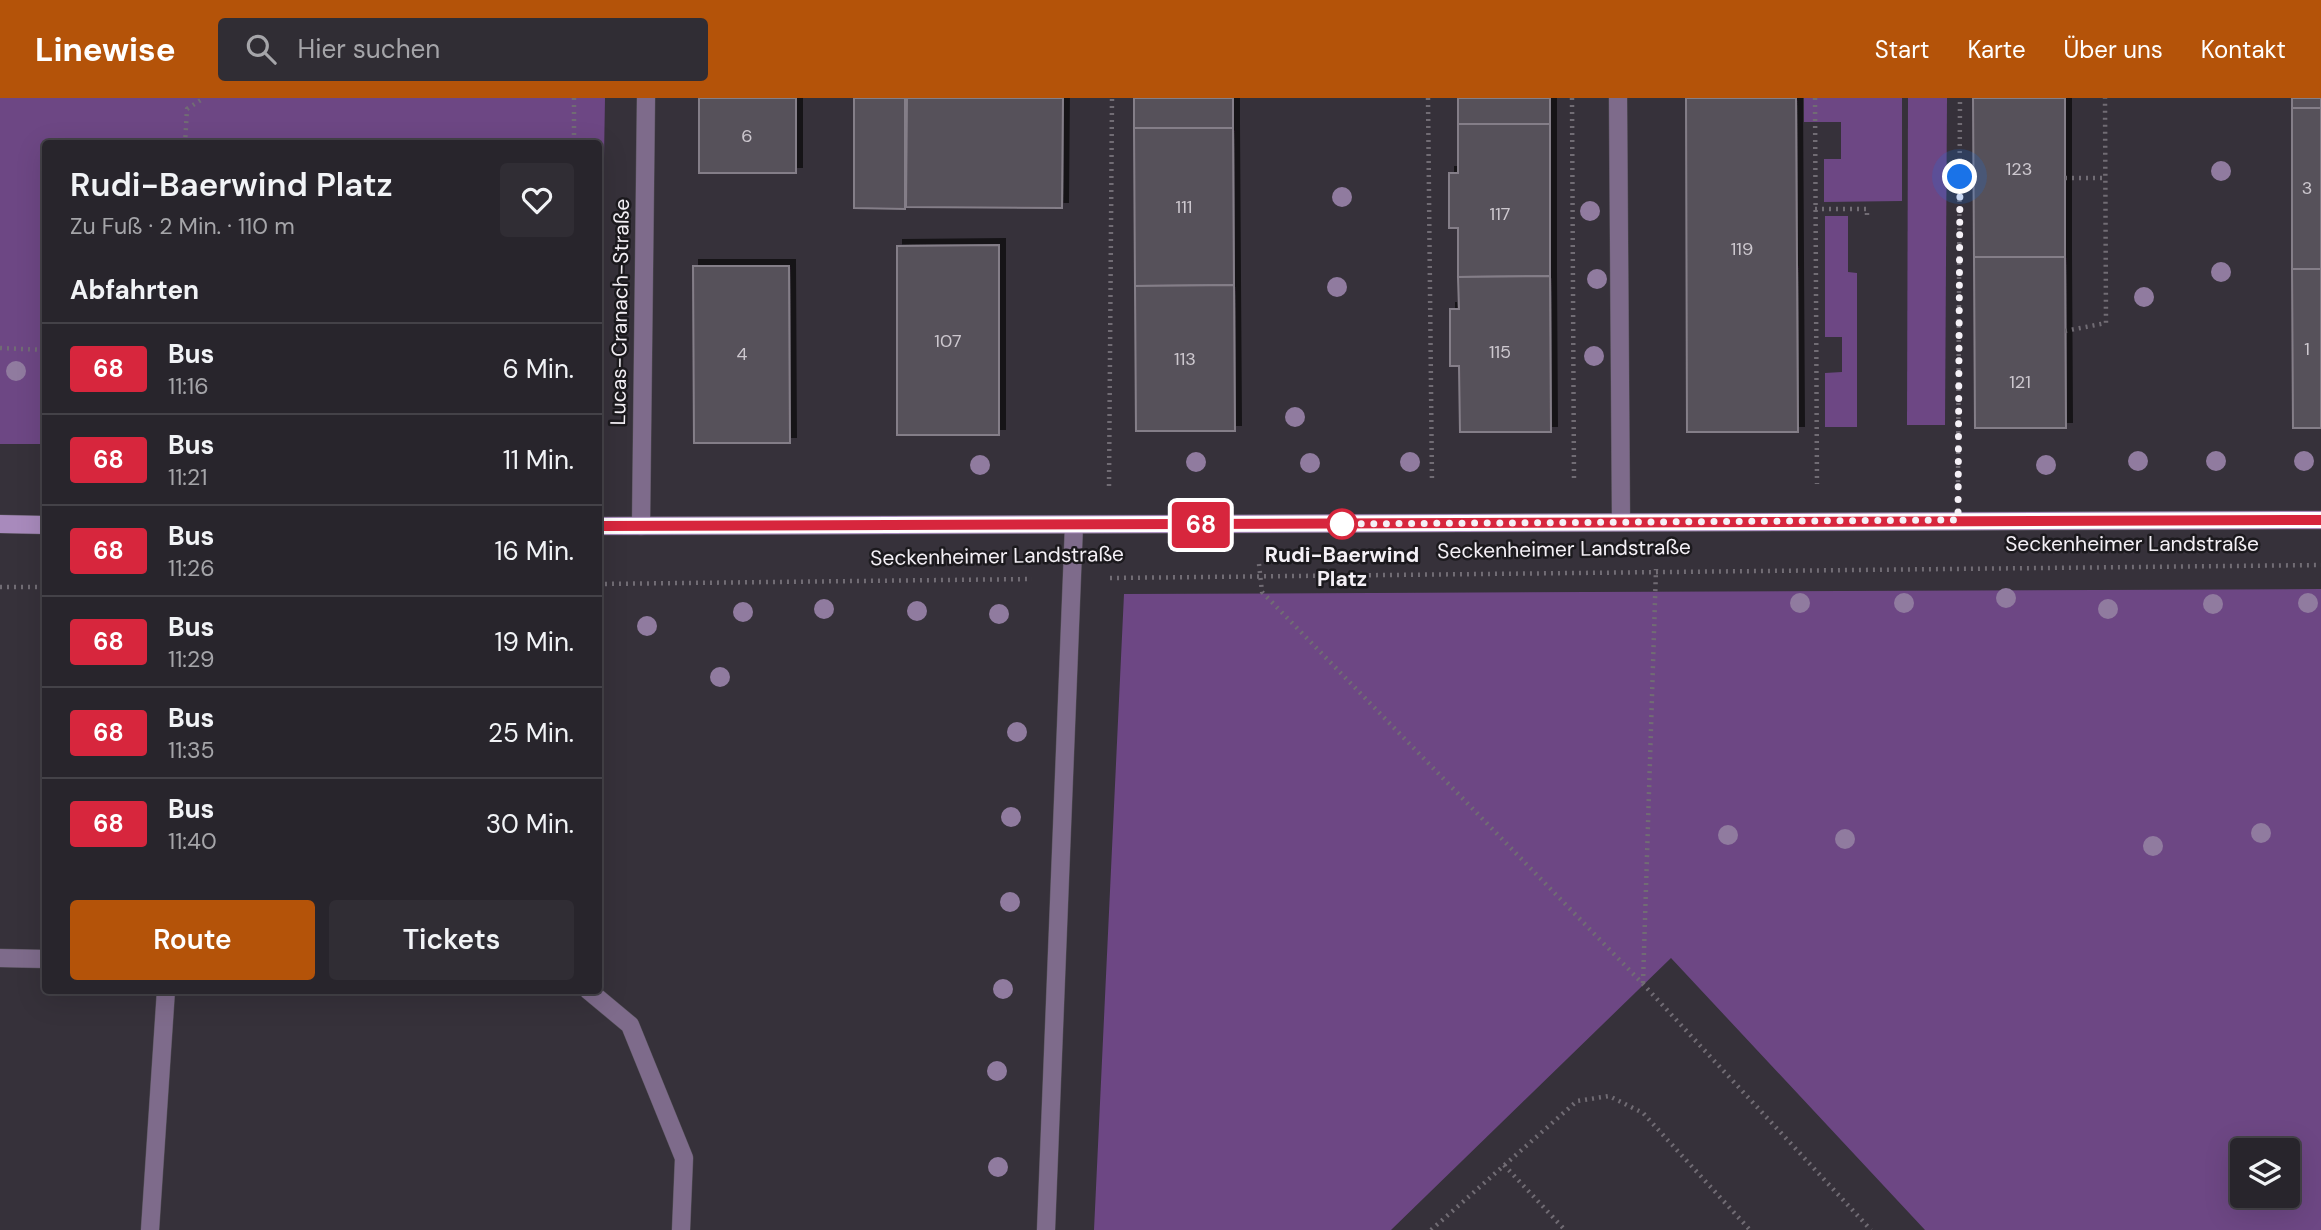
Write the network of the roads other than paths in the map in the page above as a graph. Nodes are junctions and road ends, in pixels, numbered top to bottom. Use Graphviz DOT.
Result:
graph roads {
  1 [pos="646,98"];
  2 [pos="1618,98"];
  3 [pos="2321,520"];
  4 [pos="1621,522"];
  5 [pos="0,524"];
  6 [pos="42,524"];
  7 [pos="1074,525"];
  8 [pos="602,526"];
  9 [pos="641,526"];
  10 [pos="0,958"];
  11 [pos="42,959"];
  12 [pos="166,994"];
  13 [pos="593,994"];
  14 [pos="150,1230"];
  15 [pos="681,1230"];
  16 [pos="1046,1230"];
  1 -- 9 [label="street, Lucas-Cranach-Straße"];
  2 -- 4 [label="street"];
  3 -- 4 [label="main road, Seckenheimer Landstraße"];
  4 -- 7 [label="main road, Seckenheimer Landstraße"];
  5 -- 6 [label="main road"];
  7 -- 9 [label="main road, Seckenheimer Landstraße"];
  7 -- 16 [label="street"];
  8 -- 9 [label="main road, Seckenheimer Landstraße"];
  10 -- 11 [label="street"];
  12 -- 14 [label="street"];
  13 -- 15 [label="street"];
}
